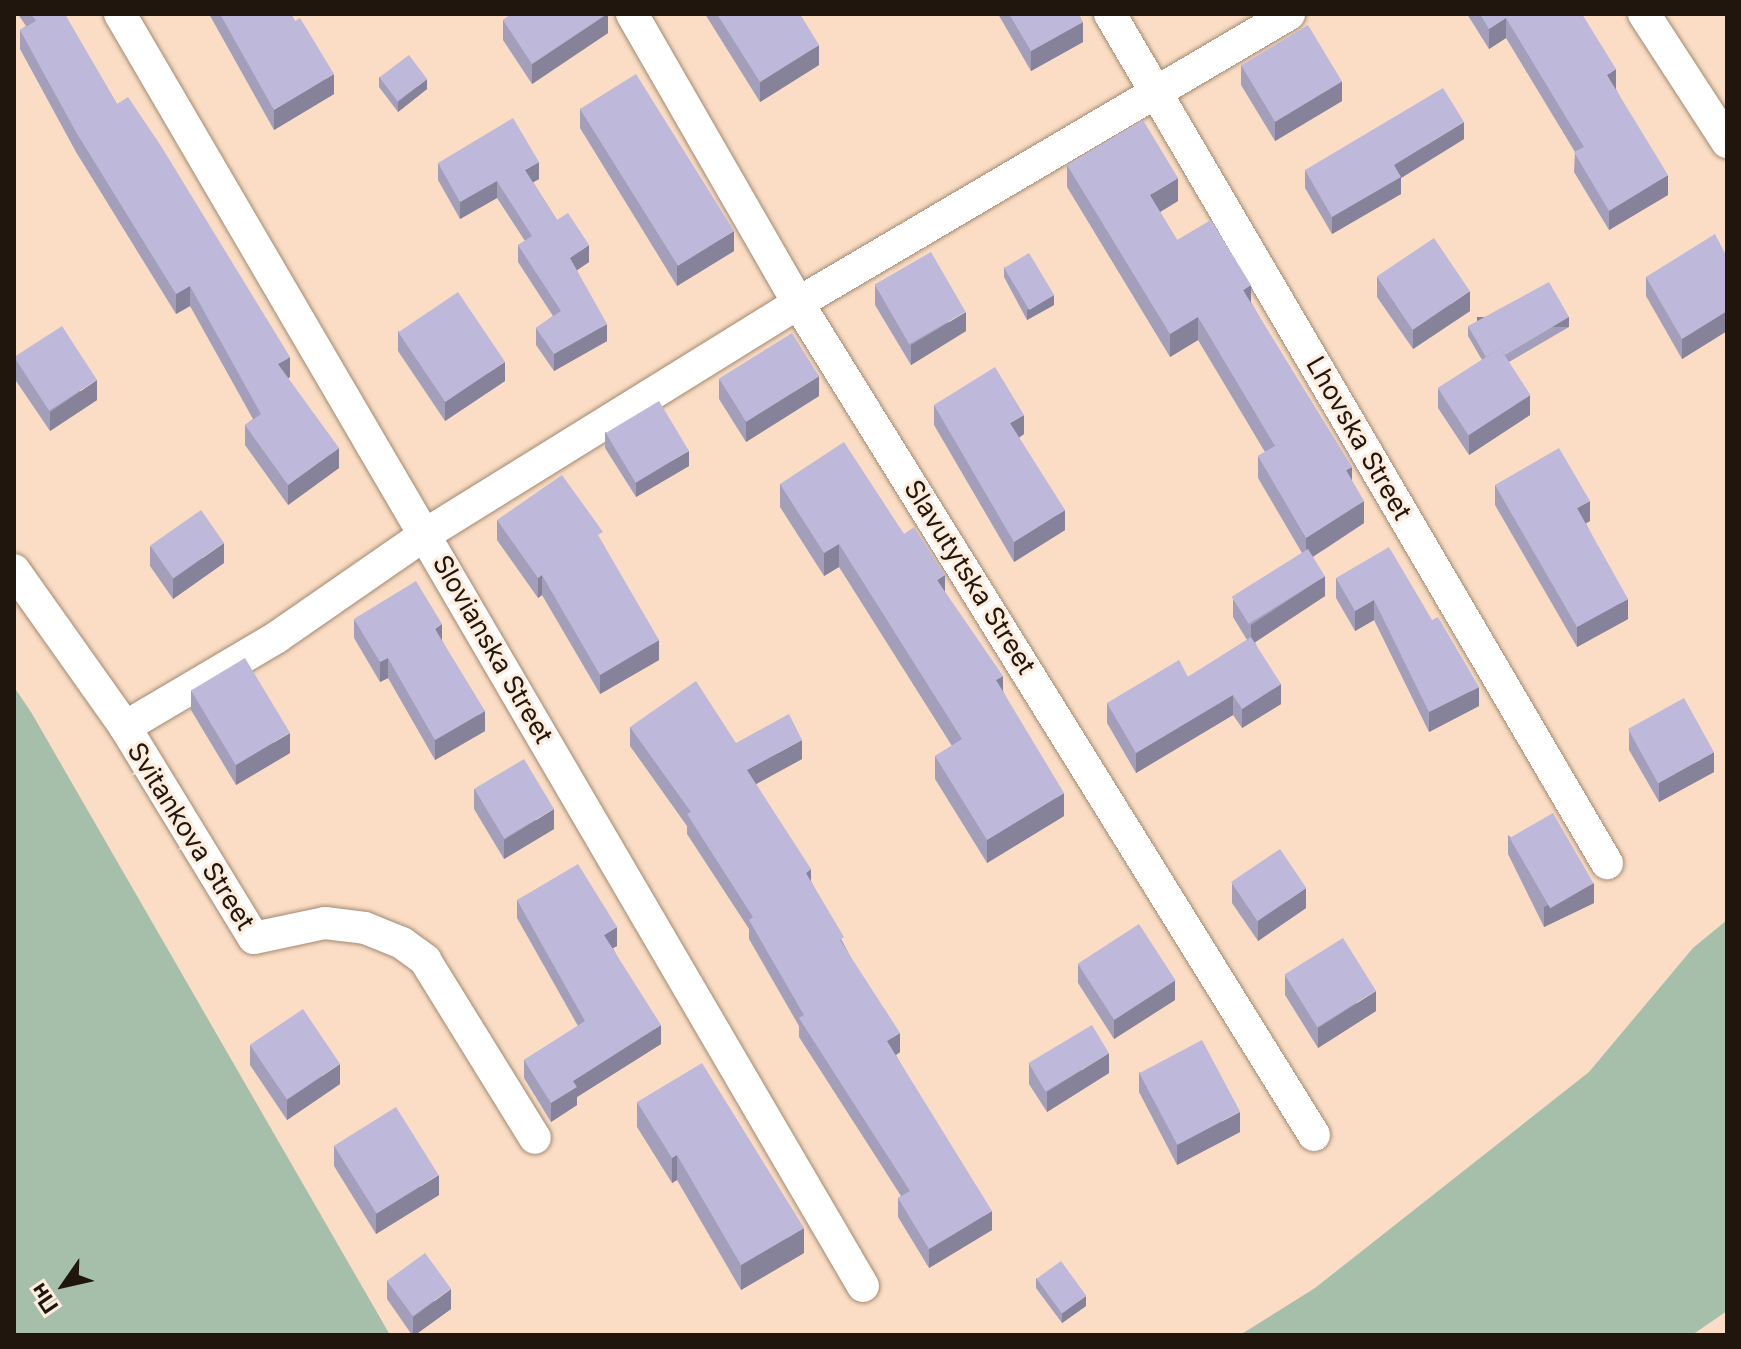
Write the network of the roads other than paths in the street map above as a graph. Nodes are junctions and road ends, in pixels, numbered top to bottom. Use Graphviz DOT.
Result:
graph roads {
  1 [pos="120,14"];
  2 [pos="632,14"];
  3 [pos="1110,14"];
  4 [pos="1289,14"];
  5 [pos="1644,14"];
  6 [pos="1157,94"];
  7 [pos="1727,142"];
  8 [pos="798,303"];
  9 [pos="426,534"];
  10 [pos="14,570"];
  11 [pos="125,727"];
  12 [pos="1607,863"];
  13 [pos="1314,1135"];
  14 [pos="535,1138"];
  15 [pos="863,1286"];
  1 -- 9 [label="street, Slovianska Street"];
  2 -- 8 [label="street, Slavutytska Street"];
  3 -- 6 [label="street, Lhovska Street"];
  4 -- 6 [label="street"];
  5 -- 7 [label="street"];
  6 -- 8 [label="street"];
  6 -- 12 [label="street, Lhovska Street"];
  8 -- 9 [label="street"];
  8 -- 13 [label="street, Slavutytska Street"];
  9 -- 11 [label="street"];
  9 -- 15 [label="street, Slovianska Street"];
  10 -- 11 [label="street, Svitankova Street"];
  11 -- 14 [label="street, Svitankova Street"];
}
